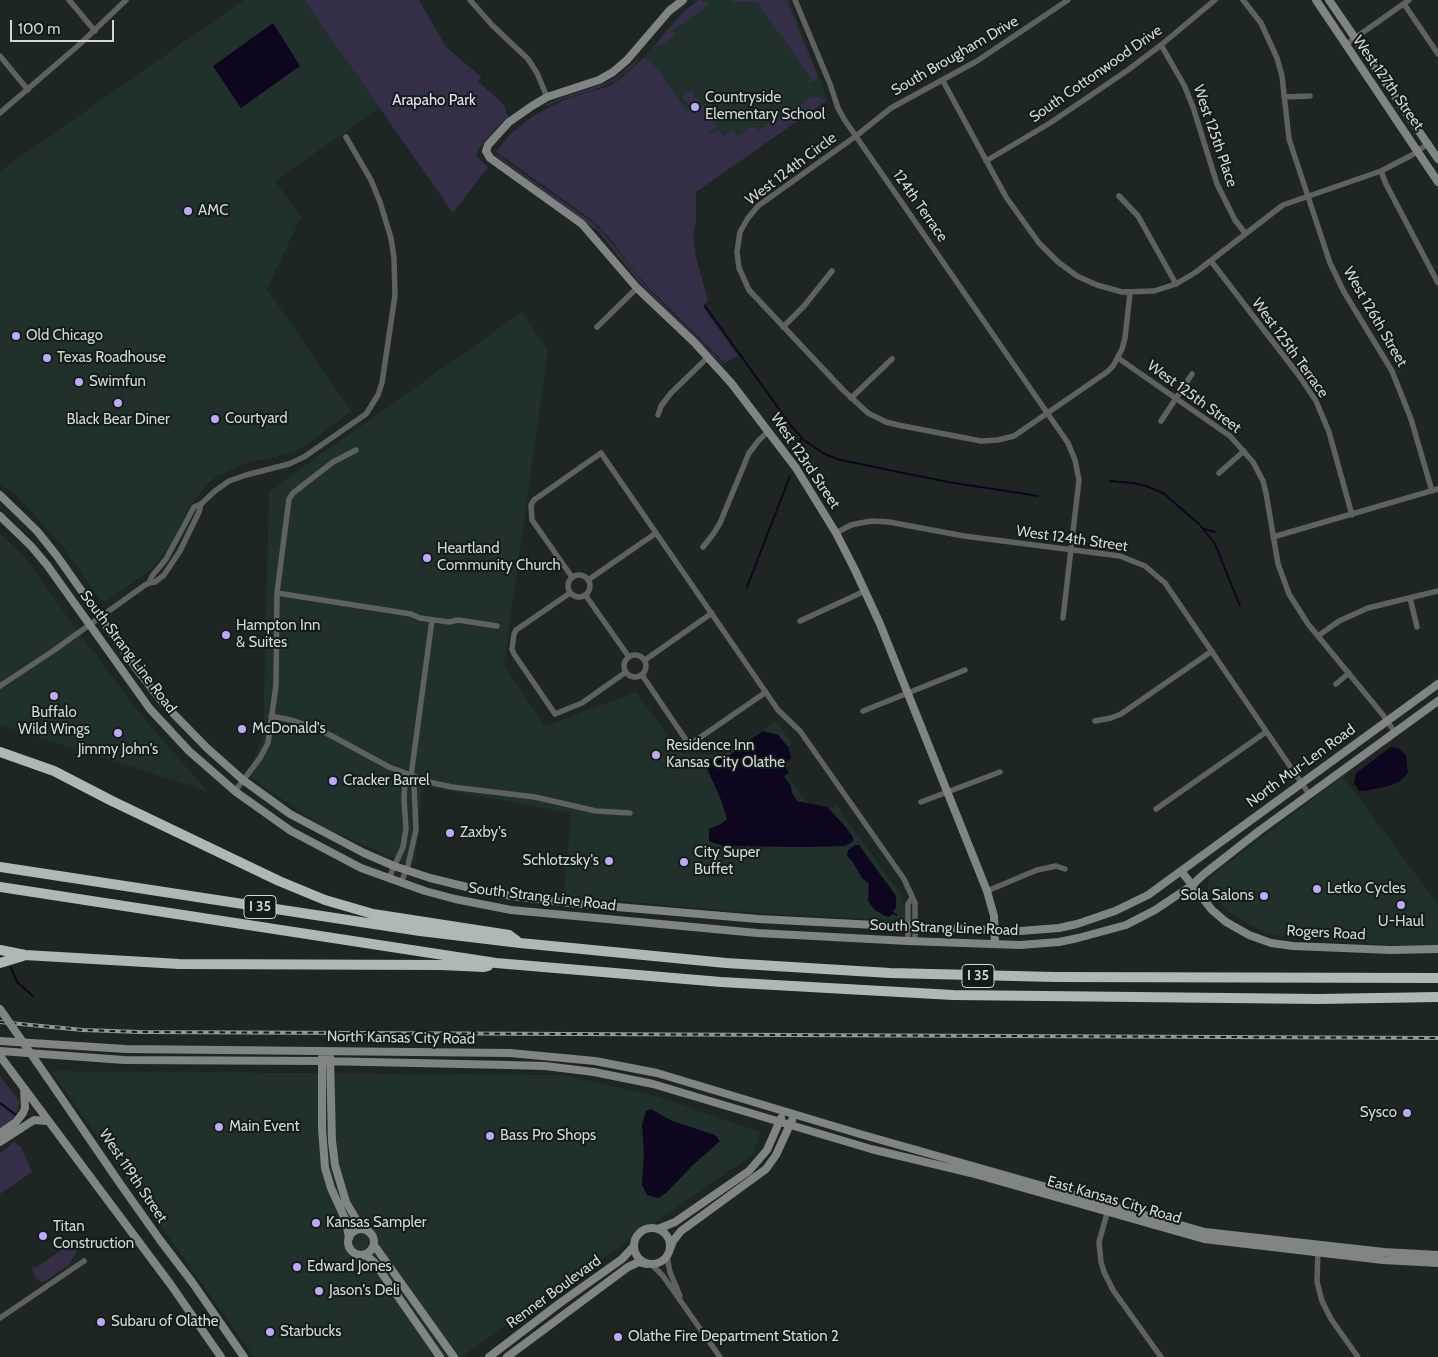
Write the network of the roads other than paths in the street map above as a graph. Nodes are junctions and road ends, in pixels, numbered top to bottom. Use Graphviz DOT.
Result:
graph roads {
  1 [pos="70,0"];
  2 [pos="126,0"];
  3 [pos="683,0"];
  4 [pos="795,0"];
  5 [pos="1068,0"];
  6 [pos="1215,0"];
  7 [pos="1244,0"];
  8 [pos="1316,0"];
  9 [pos="1329,0"];
  10 [pos="473,1"];
  11 [pos="1406,2"];
  12 [pos="95,30"];
  13 [pos="1356,38"];
  14 [pos="1161,45"];
  15 [pos="1345,45"];
  16 [pos="1438,54"];
  17 [pos="0,56"];
  18 [pos="943,81"];
  19 [pos="28,90"];
  20 [pos="1310,96"];
  21 [pos="547,97"];
  22 [pos="1284,97"];
  23 [pos="0,112"];
  24 [pos="856,136"];
  25 [pos="346,137"];
  26 [pos="1429,143"];
  27 [pos="1418,151"];
  28 [pos="1438,158"];
  29 [pos="986,161"];
  30 [pos="1381,171"];
  31 [pos="1438,182"];
  32 [pos="1119,196"];
  33 [pos="1307,196"];
  34 [pos="1246,233"];
  35 [pos="1211,261"];
  36 [pos="832,271"];
  37 [pos="1438,283"];
  38 [pos="1176,284"];
  39 [pos="637,288"];
  40 [pos="1130,293"];
  41 [pos="597,327"];
  42 [pos="783,327"];
  43 [pos="708,357"];
  44 [pos="1118,358"];
  45 [pos="892,359"];
  46 [pos="1192,374"];
  47 [pos="851,398"];
  48 [pos="1176,398"];
  49 [pos="658,414"];
  50 [pos="1048,414"];
  51 [pos="1161,421"];
  52 [pos="769,431"];
  53 [pos="356,450"];
  54 [pos="1244,451"];
  55 [pos="1219,472"];
  56 [pos="1435,490"];
  57 [pos="0,495"];
  58 [pos="1352,514"];
  59 [pos="0,516"];
  60 [pos="656,533"];
  61 [pos="836,534"];
  62 [pos="1273,537"];
  63 [pos="703,547"];
  64 [pos="1072,550"];
  65 [pos="572,577"];
  66 [pos="588,580"];
  67 [pos="865,591"];
  68 [pos="1438,591"];
  69 [pos="278,592"];
  70 [pos="570,593"];
  71 [pos="586,596"];
  72 [pos="1410,598"];
  73 [pos="712,613"];
  74 [pos="101,617"];
  75 [pos="1063,618"];
  76 [pos="432,620"];
  77 [pos="800,621"];
  78 [pos="90,625"];
  79 [pos="496,626"];
  80 [pos="1417,627"];
  81 [pos="1318,636"];
  82 [pos="1212,651"];
  83 [pos="630,657"];
  84 [pos="645,660"];
  85 [pos="965,670"];
  86 [pos="626,672"];
  87 [pos="1349,673"];
  88 [pos="642,675"];
  89 [pos="1336,684"];
  90 [pos="1438,684"];
  91 [pos="0,686"];
  92 [pos="766,692"];
  93 [pos="908,693"];
  94 [pos="1438,700"];
  95 [pos="863,711"];
  96 [pos="271,716"];
  97 [pos="1387,720"];
  98 [pos="1095,721"];
  99 [pos="1394,731"];
  100 [pos="1266,732"];
  101 [pos="0,752"];
  102 [pos="1000,772"];
  103 [pos="411,776"];
  104 [pos="243,780"];
  105 [pos="1301,783"];
  106 [pos="235,791"];
  107 [pos="948,793"];
  108 [pos="1309,794"];
  109 [pos="921,802"];
  110 [pos="1156,809"];
  111 [pos="630,812"];
  112 [pos="394,866"];
  113 [pos="0,867"];
  114 [pos="1064,869"];
  115 [pos="406,870"];
  116 [pos="1181,871"];
  117 [pos="389,878"];
  118 [pos="401,883"];
  119 [pos="1191,886"];
  120 [pos="0,887"];
  121 [pos="987,892"];
  122 [pos="911,927"];
  123 [pos="995,931"];
  124 [pos="912,941"];
  125 [pos="520,943"];
  126 [pos="995,944"];
  127 [pos="1438,949"];
  128 [pos="0,950"];
  129 [pos="25,955"];
  130 [pos="0,963"];
  131 [pos="496,963"];
  132 [pos="1438,978"];
  133 [pos="1438,997"];
  134 [pos="0,1009"];
  135 [pos="0,1041"];
  136 [pos="0,1051"];
  137 [pos="326,1051"];
  138 [pos="0,1056"];
  139 [pos="326,1061"];
  140 [pos="24,1089"];
  141 [pos="784,1110"];
  142 [pos="794,1114"];
  143 [pos="47,1121"];
  144 [pos="780,1121"];
  145 [pos="790,1124"];
  146 [pos="0,1133"];
  147 [pos="0,1142"];
  148 [pos="1109,1209"];
  149 [pos="362,1229"];
  150 [pos="658,1229"];
  151 [pos="349,1238"];
  152 [pos="374,1245"];
  153 [pos="634,1246"];
  154 [pos="1318,1249"];
  155 [pos="669,1253"];
  156 [pos="362,1255"];
  157 [pos="1438,1255"];
  158 [pos="84,1261"];
  159 [pos="1438,1263"];
  160 [pos="649,1264"];
  161 [pos="687,1309"];
  162 [pos="0,1318"];
  163 [pos="221,1357"];
  164 [pos="244,1357"];
  165 [pos="440,1357"];
  166 [pos="454,1357"];
  167 [pos="489,1357"];
  168 [pos="507,1357"];
  169 [pos="720,1357"];
  170 [pos="1161,1357"];
  171 [pos="1358,1357"];
  1 -- 12 [label="street"];
  2 -- 12 [label="street"];
  3 -- 21 [label="main road"];
  4 -- 24 [label="street, 124th Terrace"];
  5 -- 18 [label="street, South Brougham Drive"];
  6 -- 14 [label="street, South Cottonwood Drive"];
  7 -- 22 [label="street, West 126th Street"];
  8 -- 15 [label="main road, West 127th Street"];
  9 -- 13 [label="main road, West 127th Street"];
  10 -- 21 [label="street"];
  11 -- 13 [label="street"];
  11 -- 16 [label="street"];
  12 -- 19 [label="street"];
  13 -- 15 [label="street"];
  13 -- 26 [label="main road, West 127th Street"];
  14 -- 29 [label="street, South Cottonwood Drive"];
  14 -- 34 [label="street, West 125th Place"];
  15 -- 27 [label="main road, West 127th Street"];
  17 -- 19 [label="street"];
  18 -- 24 [label="street, South Brougham Drive"];
  18 -- 29 [label="street"];
  19 -- 23 [label="street"];
  20 -- 22 [label="street"];
  21 -- 39 [label="main road, West 123rd Street"];
  22 -- 33 [label="street, West 126th Street"];
  24 -- 42 [label="street, West 124th Circle"];
  24 -- 50 [label="street, 124th Terrace"];
  25 -- 74 [label="street"];
  26 -- 27 [label="street"];
  26 -- 28 [label="main road, West 127th Street"];
  27 -- 30 [label="street"];
  27 -- 31 [label="main road, West 127th Street"];
  29 -- 40 [label="street"];
  30 -- 33 [label="street"];
  30 -- 37 [label="street"];
  32 -- 38 [label="street"];
  33 -- 34 [label="street"];
  33 -- 56 [label="street, West 126th Street"];
  34 -- 35 [label="street"];
  35 -- 38 [label="street"];
  35 -- 58 [label="street, West 125th Terrace"];
  36 -- 42 [label="street"];
  38 -- 40 [label="street"];
  39 -- 41 [label="street"];
  39 -- 43 [label="main road, West 123rd Street"];
  40 -- 44 [label="street"];
  42 -- 47 [label="street, West 124th Circle"];
  43 -- 49 [label="street"];
  43 -- 52 [label="main road, West 123rd Street"];
  44 -- 48 [label="street, West 125th Street"];
  44 -- 50 [label="street, West 124th Circle"];
  45 -- 47 [label="street"];
  46 -- 48 [label="street"];
  47 -- 50 [label="street, West 124th Circle"];
  48 -- 51 [label="street"];
  48 -- 54 [label="street, West 125th Street"];
  50 -- 64 [label="street, 124th Terrace"];
  52 -- 61 [label="main road, West 123rd Street"];
  52 -- 63 [label="street"];
  53 -- 69 [label="street"];
  54 -- 55 [label="street"];
  54 -- 62 [label="street, West 125th Street"];
  56 -- 58 [label="street"];
  57 -- 74 [label="main road, South Strang Line Road"];
  58 -- 62 [label="street"];
  59 -- 78 [label="main road, South Strang Line Road"];
  60 -- 65 [label="street"];
  60 -- 66 [label="street"];
  60 -- 73 [label="street"];
  61 -- 64 [label="street, West 124th Street"];
  61 -- 67 [label="main road, West 123rd Street"];
  62 -- 81 [label="street, West 125th Street"];
  64 -- 75 [label="street, 124th Terrace"];
  64 -- 82 [label="street, West 124th Street"];
  65 -- 66 [label="street"];
  65 -- 70 [label="street"];
  66 -- 71 [label="street"];
  67 -- 77 [label="street"];
  67 -- 93 [label="main road, West 123rd Street"];
  68 -- 72 [label="street"];
  69 -- 76 [label="street"];
  69 -- 96 [label="street"];
  70 -- 71 [label="street"];
  70 -- 86 [label="street"];
  71 -- 83 [label="street"];
  72 -- 80 [label="street"];
  72 -- 81 [label="street"];
  73 -- 84 [label="street"];
  73 -- 92 [label="street"];
  74 -- 78 [label="street"];
  74 -- 104 [label="main road, South Strang Line Road"];
  76 -- 79 [label="street"];
  76 -- 103 [label="street"];
  78 -- 91 [label="street"];
  78 -- 106 [label="main road, South Strang Line Road"];
  81 -- 87 [label="street, West 125th Street"];
  82 -- 98 [label="street"];
  82 -- 100 [label="street, West 124th Street"];
  83 -- 84 [label="street"];
  83 -- 86 [label="street"];
  84 -- 88 [label="street"];
  85 -- 93 [label="street"];
  86 -- 88 [label="street"];
  87 -- 89 [label="street"];
  87 -- 97 [label="street, West 125th Street"];
  88 -- 92 [label="street"];
  90 -- 97 [label="main road, North Mur-Len Road"];
  92 -- 122 [label="street"];
  93 -- 95 [label="street"];
  93 -- 107 [label="main road, West 123rd Street"];
  94 -- 99 [label="main road, North Mur-Len Road"];
  96 -- 103 [label="street"];
  96 -- 104 [label="street"];
  97 -- 99 [label="street, West 125th Street"];
  97 -- 105 [label="main road, North Mur-Len Road"];
  99 -- 108 [label="main road, North Mur-Len Road"];
  100 -- 105 [label="street, West 124th Street"];
  100 -- 110 [label="street"];
  101 -- 125 [label="highway"];
  102 -- 107 [label="street"];
  103 -- 111 [label="street"];
  103 -- 112 [label="street"];
  103 -- 115 [label="street"];
  104 -- 106 [label="street"];
  104 -- 112 [label="main road, South Strang Line Road"];
  105 -- 108 [label="street, West 124th Street"];
  105 -- 116 [label="main road, North Mur-Len Road"];
  106 -- 117 [label="main road, South Strang Line Road"];
  107 -- 109 [label="street"];
  107 -- 121 [label="main road, West 123rd Street"];
  108 -- 119 [label="main road, North Mur-Len Road"];
  112 -- 115 [label="main road, South Strang Line Road"];
  112 -- 117 [label="street"];
  113 -- 125 [label="highway, I 35"];
  114 -- 121 [label="street"];
  115 -- 118 [label="street"];
  115 -- 122 [label="main road, South Strang Line Road"];
  116 -- 119 [label="main road, Rogers Road"];
  116 -- 123 [label="main road, South Strang Line Road"];
  117 -- 118 [label="main road, South Strang Line Road"];
  118 -- 124 [label="main road, South Strang Line Road"];
  119 -- 126 [label="main road, South Strang Line Road"];
  119 -- 127 [label="main road, Rogers Road"];
  120 -- 131 [label="highway, I 35"];
  121 -- 123 [label="main road, West 123rd Street"];
  122 -- 123 [label="main road, South Strang Line Road"];
  122 -- 124 [label="street"];
  123 -- 126 [label="main road, West 123rd Street"];
  124 -- 126 [label="main road, South Strang Line Road"];
  125 -- 132 [label="highway, I 35"];
  128 -- 129 [label="highway"];
  129 -- 130 [label="highway"];
  129 -- 131 [label="highway"];
  131 -- 133 [label="highway, I 35"];
  134 -- 164 [label="main road, West 119th Street, bridge"];
  135 -- 137 [label="main road, North Kansas City Road"];
  136 -- 139 [label="main road, North Kansas City Road"];
  137 -- 139 [label="main road"];
  137 -- 141 [label="main road, North Kansas City Road"];
  138 -- 140 [label="main road"];
  139 -- 144 [label="main road, North Kansas City Road"];
  139 -- 149 [label="main road"];
  139 -- 151 [label="main road"];
  140 -- 143 [label="main road"];
  140 -- 146 [label="main road"];
  141 -- 142 [label="main road, North Kansas City Road"];
  141 -- 144 [label="main road"];
  142 -- 145 [label="main road"];
  142 -- 148 [label="main road, East Kansas City Road"];
  143 -- 147 [label="main road"];
  143 -- 163 [label="main road"];
  144 -- 145 [label="main road, North Kansas City Road"];
  144 -- 150 [label="main road"];
  145 -- 148 [label="main road, East Kansas City Road"];
  145 -- 155 [label="main road"];
  148 -- 154 [label="main road, East Kansas City Road"];
  148 -- 170 [label="street"];
  149 -- 151 [label="main road"];
  149 -- 152 [label="main road"];
  150 -- 153 [label="main road"];
  150 -- 155 [label="main road"];
  151 -- 156 [label="main road"];
  152 -- 156 [label="main road"];
  152 -- 166 [label="main road"];
  153 -- 160 [label="main road"];
  153 -- 167 [label="main road, Renner Boulevard"];
  154 -- 157 [label="main road, East Kansas City Road"];
  154 -- 159 [label="main road, East Kansas City Road"];
  154 -- 171 [label="street"];
  155 -- 160 [label="main road"];
  155 -- 161 [label="street"];
  156 -- 165 [label="main road"];
  158 -- 162 [label="street"];
  160 -- 161 [label="street"];
  160 -- 168 [label="main road, Renner Boulevard"];
  161 -- 169 [label="street"];
}
